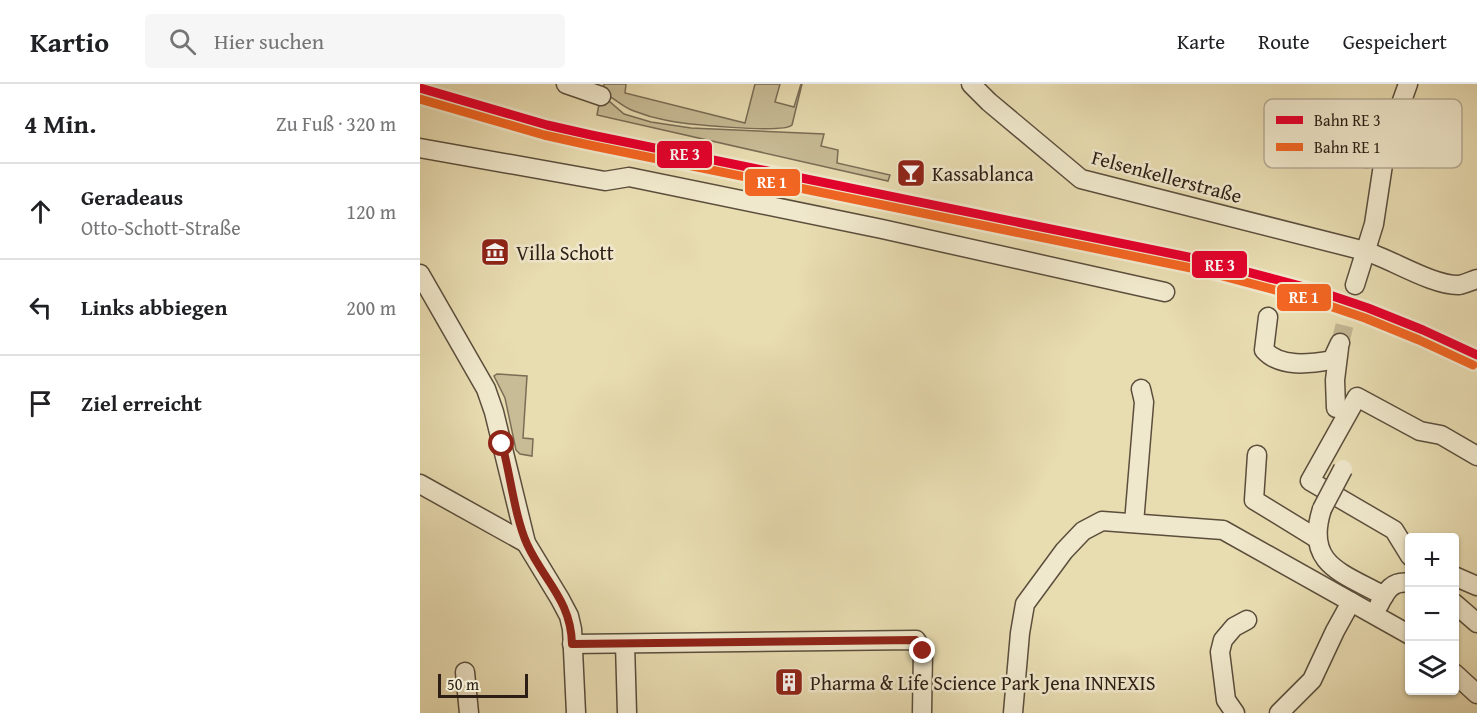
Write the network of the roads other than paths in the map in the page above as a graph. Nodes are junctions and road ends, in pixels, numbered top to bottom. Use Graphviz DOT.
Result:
graph roads {
  1 [pos="566,84"];
  2 [pos="971,84"];
  3 [pos="601,96"];
  4 [pos="420,148"];
  5 [pos="1380,168"];
  6 [pos="1373,253"];
  7 [pos="1477,279"];
  8 [pos="421,280"];
  9 [pos="1355,285"];
  10 [pos="1165,292"];
  11 [pos="1268,317"];
  12 [pos="1141,389"];
  13 [pos="1336,408"];
  14 [pos="1257,455"];
  15 [pos="1477,456"];
  16 [pos="1343,469"];
  17 [pos="420,484"];
  18 [pos="1134,523"];
  19 [pos="1316,538"];
  20 [pos="526,543"];
  21 [pos="1405,548"];
  22 [pos="1459,578"];
  23 [pos="1405,583"];
  24 [pos="1477,586"];
  25 [pos="1384,596"];
  26 [pos="1351,602"];
  27 [pos="1459,607"];
  28 [pos="1374,615"];
  29 [pos="1247,620"];
  30 [pos="1477,623"];
  31 [pos="1405,632"];
  32 [pos="572,644"];
  33 [pos="625,644"];
  34 [pos="465,672"];
  35 [pos="1459,677"];
  36 [pos="1477,694"];
  37 [pos="469,713"];
  38 [pos="576,713"];
  39 [pos="627,713"];
  40 [pos="922,713"];
  41 [pos="1013,713"];
  42 [pos="1235,713"];
  43 [pos="1278,713"];
  1 -- 3 [label="street"];
  2 -- 6 [label="street, Felsenkellerstraße"];
  4 -- 10 [label="street"];
  5 -- 6 [label="street"];
  6 -- 7 [label="street, Felsenkellerstraße"];
  6 -- 9 [label="street"];
  8 -- 20 [label="street"];
  11 -- 13 [label="street"];
  12 -- 18 [label="street"];
  14 -- 19 [label="street"];
  15 -- 21 [label="street"];
  16 -- 19 [label="street, bridge"];
  17 -- 20 [label="street"];
  18 -- 26 [label="street"];
  18 -- 41 [label="street"];
  19 -- 25 [label="street"];
  20 -- 32 [label="street"];
  22 -- 24 [label="street"];
  23 -- 25 [label="street"];
  25 -- 28 [label="street"];
  26 -- 28 [label="street"];
  26 -- 43 [label="street"];
  27 -- 30 [label="street"];
  28 -- 31 [label="street"];
  29 -- 42 [label="street"];
  32 -- 33 [label="street"];
  32 -- 38 [label="street"];
  33 -- 39 [label="street"];
  33 -- 40 [label="street"];
  34 -- 37 [label="street"];
  35 -- 36 [label="street"];
}
